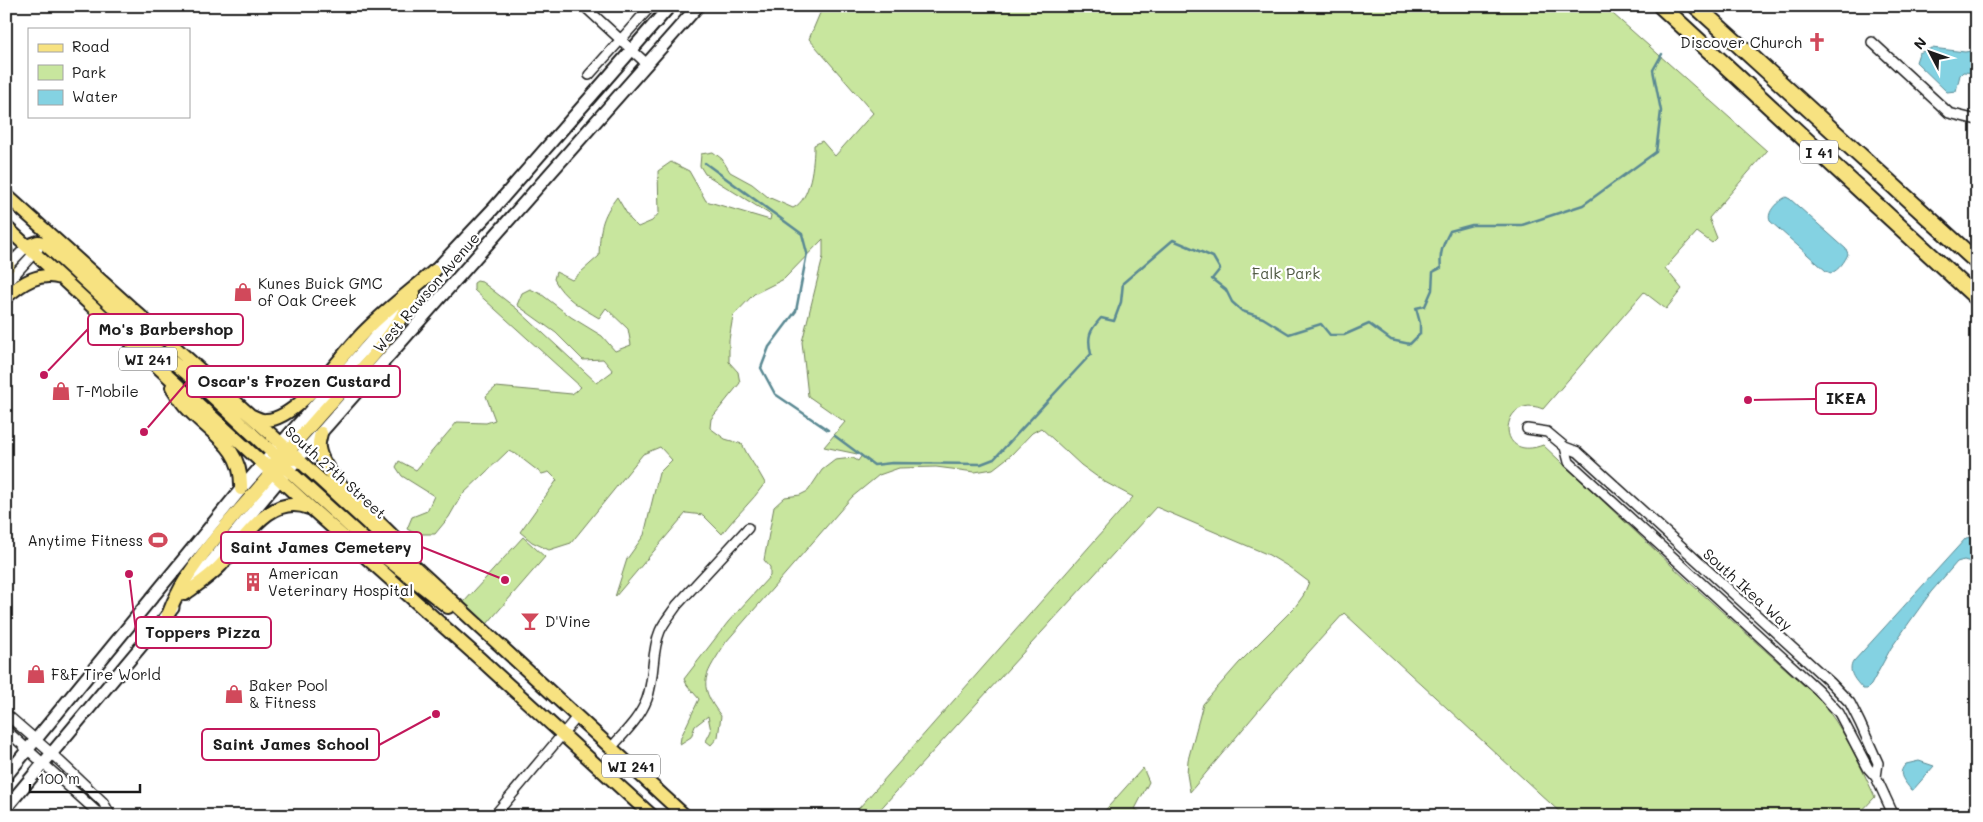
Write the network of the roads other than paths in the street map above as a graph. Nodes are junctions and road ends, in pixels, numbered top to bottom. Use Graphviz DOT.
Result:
graph roads {
  1 [pos="584,6"];
  2 [pos="651,6"];
  3 [pos="670,6"];
  4 [pos="698,6"];
  5 [pos="1661,6"];
  6 [pos="1696,6"];
  7 [pos="620,40"];
  8 [pos="1872,42"];
  9 [pos="632,50"];
  10 [pos="646,64"];
  11 [pos="589,76"];
  12 [pos="1977,120"];
  13 [pos="6,195"];
  14 [pos="1916,207"];
  15 [pos="493,208"];
  16 [pos="508,222"];
  17 [pos="6,227"];
  18 [pos="47,239"];
  19 [pos="30,250"];
  20 [pos="6,252"];
  21 [pos="1977,257"];
  22 [pos="1977,262"];
  23 [pos="7,267"];
  24 [pos="434,271"];
  25 [pos="62,278"];
  26 [pos="6,284"];
  27 [pos="414,293"];
  28 [pos="6,297"];
  29 [pos="1977,298"];
  30 [pos="117,328"];
  31 [pos="161,370"];
  32 [pos="250,415"];
  33 [pos="1527,429"];
  34 [pos="321,433"];
  35 [pos="1564,447"];
  36 [pos="280,462"];
  37 [pos="241,489"];
  38 [pos="312,508"];
  39 [pos="748,528"];
  40 [pos="431,582"];
  41 [pos="185,594"];
  42 [pos="168,615"];
  43 [pos="478,626"];
  44 [pos="6,714"];
  45 [pos="577,717"];
  46 [pos="6,730"];
  47 [pos="562,734"];
  48 [pos="36,740"];
  49 [pos="611,748"];
  50 [pos="28,750"];
  51 [pos="51,753"];
  52 [pos="43,764"];
  53 [pos="6,776"];
  54 [pos="1876,777"];
  55 [pos="6,808"];
  56 [pos="110,815"];
  57 [pos="494,816"];
  58 [pos="652,816"];
  59 [pos="685,816"];
  60 [pos="1894,816"];
  1 -- 7 [label="street"];
  2 -- 7 [label="street"];
  3 -- 9 [label="main road, West Rawson Avenue"];
  4 -- 10 [label="main road, West Rawson Avenue"];
  5 -- 29 [label="highway, I 41"];
  6 -- 14 [label="highway, I 41"];
  7 -- 9 [label="street"];
  7 -- 11 [label="street"];
  8 -- 12 [label="street"];
  9 -- 10 [label="street"];
  9 -- 15 [label="main road, West Rawson Avenue"];
  10 -- 16 [label="main road, West Rawson Avenue"];
  13 -- 18 [label="main road, South 27th Street / WI 241"];
  14 -- 21 [label="highway"];
  14 -- 22 [label="highway, I 41"];
  15 -- 16 [label="main road"];
  15 -- 24 [label="main road, West Rawson Avenue"];
  16 -- 34 [label="main road, West Rawson Avenue"];
  17 -- 19 [label="main road, South 27th Street / WI 241"];
  18 -- 19 [label="main road"];
  18 -- 32 [label="main road, South 27th Street / WI 241"];
  19 -- 23 [label="street"];
  19 -- 25 [label="main road, South 27th Street / WI 241"];
  19 -- 26 [label="street"];
  20 -- 23 [label="main road"];
  24 -- 27 [label="main road, West Rawson Avenue"];
  24 -- 32 [label="main road"];
  25 -- 28 [label="main road"];
  25 -- 30 [label="main road, South 27th Street / WI 241"];
  27 -- 36 [label="main road"];
  30 -- 31 [label="main road, South 27th Street / WI 241"];
  30 -- 36 [label="main road"];
  31 -- 36 [label="main road, South 27th Street / WI 241"];
  31 -- 37 [label="main road"];
  32 -- 36 [label="main road, South 27th Street / WI 241"];
  33 -- 35 [label="street, South Ikea Way"];
  34 -- 36 [label="main road, West Rawson Avenue"];
  34 -- 40 [label="main road"];
  35 -- 54 [label="street, South Ikea Way"];
  35 -- 54 [label="street, South Ikea Way"];
  36 -- 37 [label="main road, West Rawson Avenue"];
  36 -- 38 [label="main road, South 27th Street / WI 241"];
  36 -- 40 [label="main road, South 27th Street / WI 241"];
  36 -- 41 [label="main road, West Rawson Avenue"];
  36 -- 42 [label="main road"];
  36 -- 43 [label="main road"];
  37 -- 48 [label="main road, West Rawson Avenue"];
  38 -- 41 [label="main road"];
  38 -- 47 [label="main road, South 27th Street / WI 241"];
  39 -- 49 [label="street"];
  40 -- 43 [label="main road, South 27th Street / WI 241"];
  41 -- 42 [label="main road, West Rawson Avenue"];
  42 -- 51 [label="main road, West Rawson Avenue"];
  43 -- 45 [label="main road, South 27th Street / WI 241"];
  44 -- 48 [label="street"];
  45 -- 47 [label="street"];
  45 -- 49 [label="main road, South 27th Street / WI 241"];
  46 -- 50 [label="street"];
  47 -- 57 [label="street"];
  47 -- 58 [label="main road, South 27th Street / WI 241"];
  48 -- 50 [label="main road, West Rawson Avenue"];
  48 -- 51 [label="street"];
  49 -- 59 [label="main road, South 27th Street / WI 241"];
  50 -- 52 [label="street"];
  50 -- 53 [label="main road, West Rawson Avenue"];
  51 -- 52 [label="main road, West Rawson Avenue"];
  51 -- 56 [label="street"];
  52 -- 55 [label="main road, West Rawson Avenue"];
  52 -- 56 [label="street"];
  54 -- 60 [label="street, South Ikea Way"];
}
